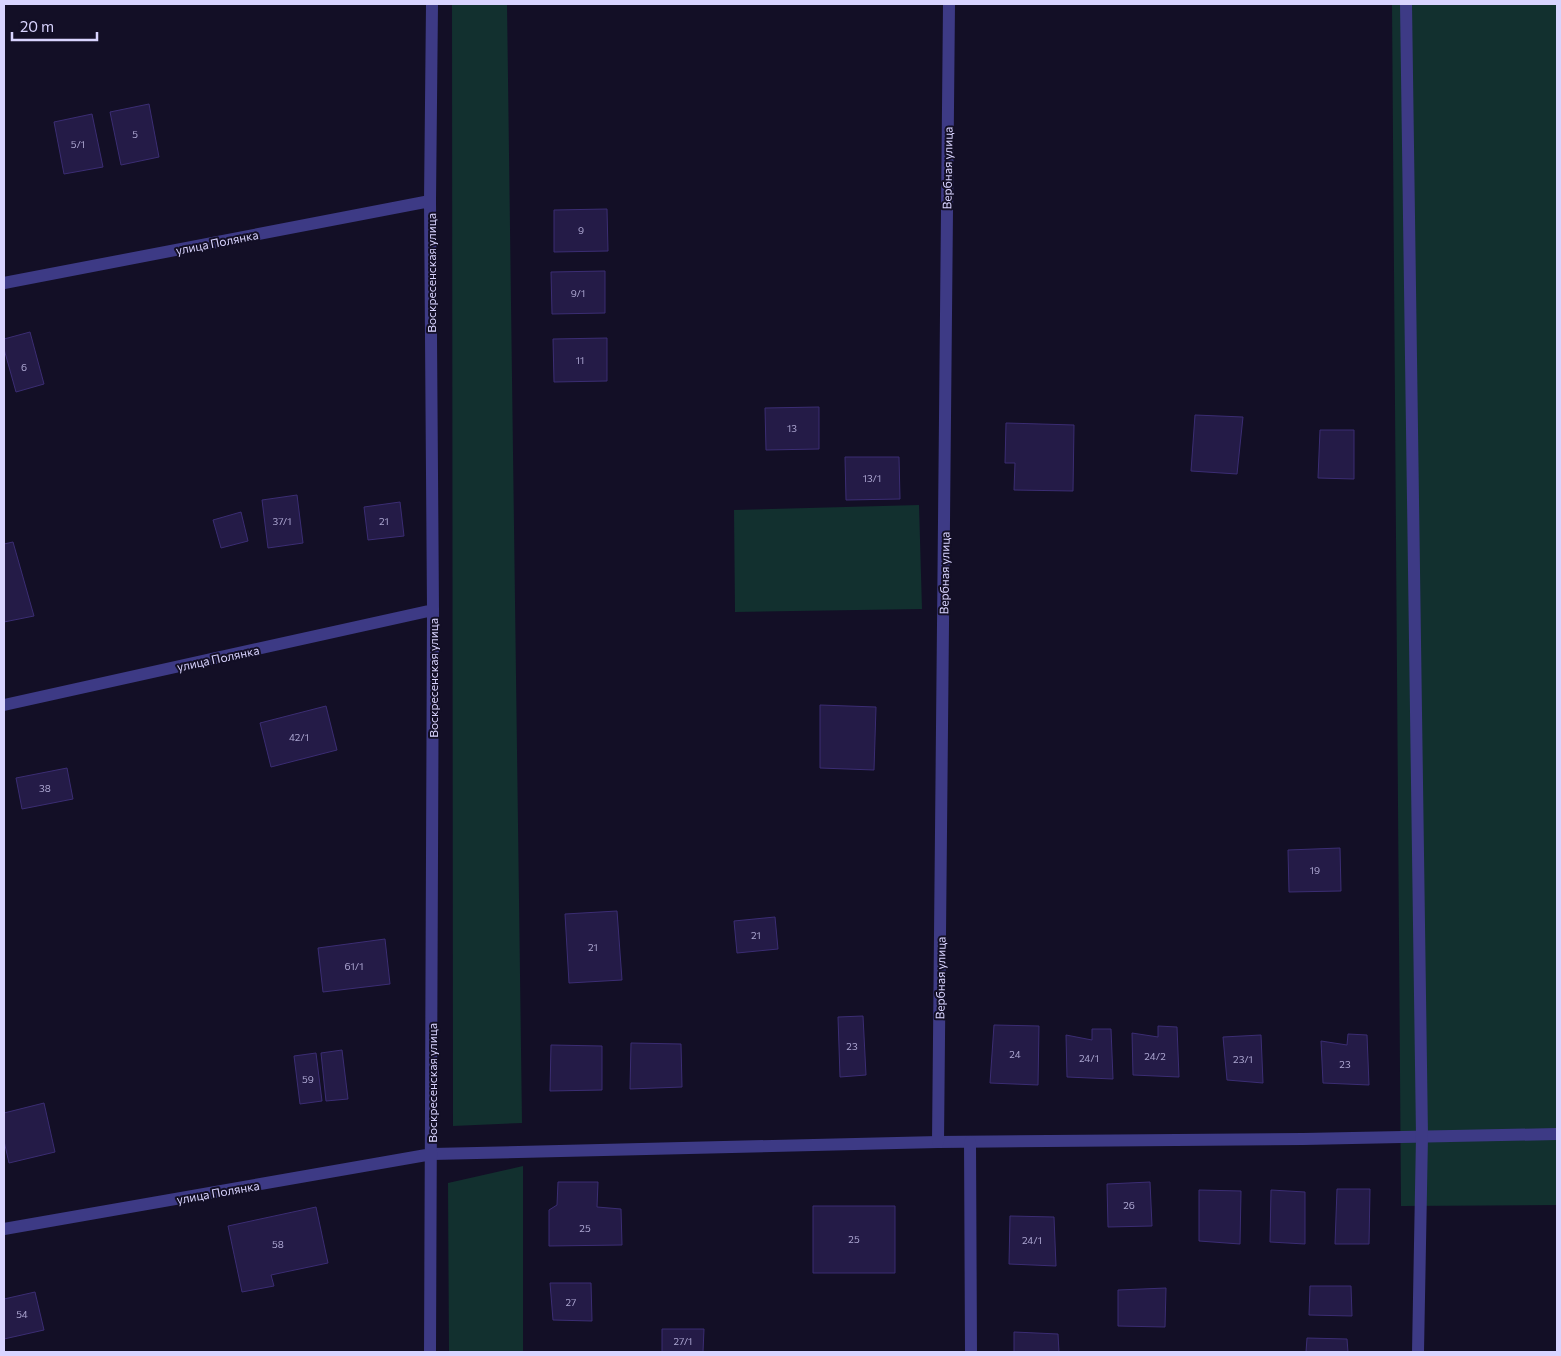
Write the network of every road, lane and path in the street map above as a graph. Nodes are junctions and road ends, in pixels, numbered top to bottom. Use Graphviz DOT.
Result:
graph roads {
  1 [pos="432,4"];
  2 [pos="949,4"];
  3 [pos="1406,4"];
  4 [pos="430,201"];
  5 [pos="4,283"];
  6 [pos="433,610"];
  7 [pos="4,705"];
  8 [pos="1557,1134"];
  9 [pos="1422,1136"];
  10 [pos="938,1142"];
  11 [pos="970,1142"];
  12 [pos="432,1154"];
  13 [pos="4,1229"];
  14 [pos="430,1352"];
  15 [pos="972,1352"];
  16 [pos="1418,1352"];
  1 -- 4 [label="street, Воскресенская улица"];
  2 -- 10 [label="street, Вербная улица"];
  3 -- 9 [label="street"];
  4 -- 5 [label="street, улица Полянка"];
  4 -- 6 [label="street, Воскресенская улица"];
  6 -- 7 [label="street, улица Полянка"];
  6 -- 12 [label="street, Воскресенская улица"];
  8 -- 9 [label="street, улица Полянка"];
  9 -- 11 [label="street, улица Полянка"];
  9 -- 16 [label="street"];
  10 -- 11 [label="street, улица Полянка"];
  10 -- 12 [label="street, улица Полянка"];
  11 -- 15 [label="street"];
  12 -- 13 [label="street, улица Полянка"];
  12 -- 14 [label="street, Воскресенская улица"];
}
